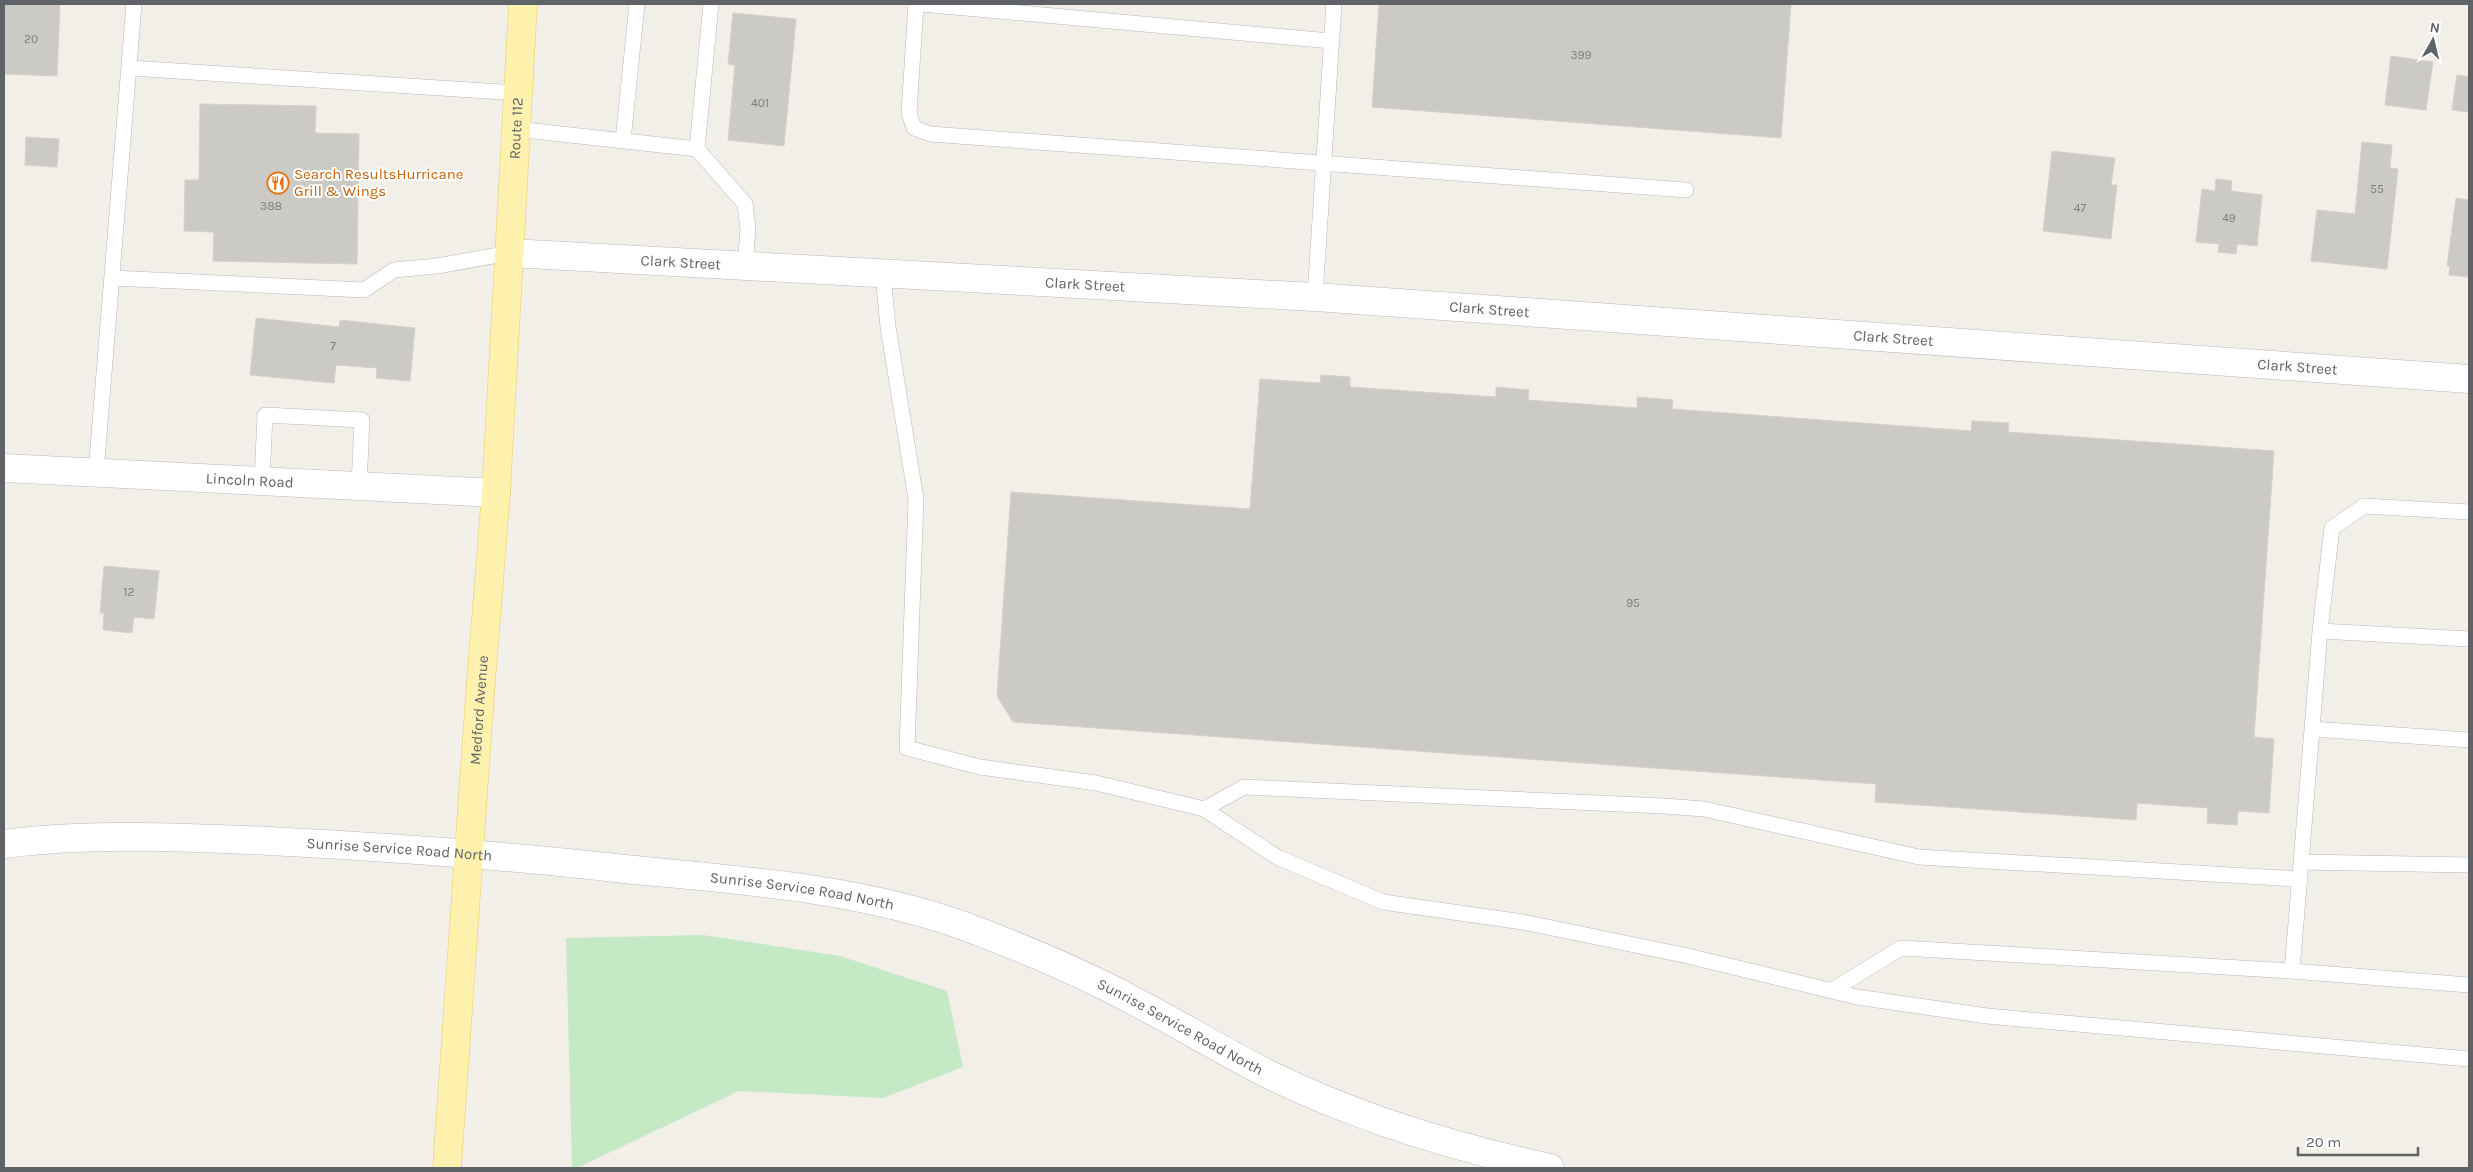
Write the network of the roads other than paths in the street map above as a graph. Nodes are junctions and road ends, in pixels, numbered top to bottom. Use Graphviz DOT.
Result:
graph roads {
  1 [pos="134,4"];
  2 [pos="523,4"];
  3 [pos="637,4"];
  4 [pos="711,4"];
  5 [pos="916,4"];
  6 [pos="921,4"];
  7 [pos="1334,4"];
  8 [pos="1331,41"];
  9 [pos="130,68"];
  10 [pos="518,93"];
  11 [pos="516,129"];
  12 [pos="623,141"];
  13 [pos="697,149"];
  14 [pos="1323,162"];
  15 [pos="1686,190"];
  16 [pos="510,253"];
  17 [pos="745,265"];
  18 [pos="883,275"];
  19 [pos="112,278"];
  20 [pos="1315,297"];
  21 [pos="2469,379"];
  22 [pos="4,468"];
  23 [pos="96,472"];
  24 [pos="262,482"];
  25 [pos="359,486"];
  26 [pos="496,493"];
  27 [pos="2469,512"];
  28 [pos="2320,631"];
  29 [pos="2469,639"];
  30 [pos="2312,729"];
  31 [pos="2469,740"];
  32 [pos="1204,809"];
  33 [pos="4,844"];
  34 [pos="469,853"];
  35 [pos="2301,862"];
  36 [pos="2469,865"];
  37 [pos="2299,879"];
  38 [pos="2292,971"];
  39 [pos="2469,985"];
  40 [pos="1831,991"];
  41 [pos="2469,1058"];
  42 [pos="447,1168"];
  43 [pos="1550,1168"];
  1 -- 9 [label="lane"];
  2 -- 10 [label="main road, Route 112"];
  3 -- 12 [label="lane"];
  4 -- 13 [label="lane"];
  5 -- 14 [label="lane"];
  6 -- 8 [label="lane"];
  7 -- 8 [label="lane"];
  8 -- 14 [label="lane"];
  9 -- 10 [label="lane"];
  9 -- 19 [label="lane"];
  10 -- 11 [label="main road, Route 112"];
  11 -- 12 [label="lane"];
  11 -- 16 [label="main road, Route 112"];
  12 -- 13 [label="lane"];
  13 -- 17 [label="lane"];
  14 -- 15 [label="lane"];
  14 -- 20 [label="lane"];
  16 -- 17 [label="street, Clark Street"];
  16 -- 19 [label="lane"];
  16 -- 26 [label="main road, Medford Avenue"];
  17 -- 18 [label="street, Clark Street"];
  18 -- 20 [label="street, Clark Street"];
  18 -- 32 [label="lane"];
  19 -- 23 [label="lane"];
  20 -- 21 [label="street, Clark Street"];
  22 -- 23 [label="street, Lincoln Road"];
  23 -- 24 [label="street, Lincoln Road"];
  24 -- 25 [label="street, Lincoln Road"];
  24 -- 25 [label="lane"];
  25 -- 26 [label="street, Lincoln Road"];
  26 -- 34 [label="main road, Medford Avenue"];
  27 -- 28 [label="lane"];
  28 -- 29 [label="lane"];
  28 -- 30 [label="lane"];
  30 -- 31 [label="lane"];
  30 -- 35 [label="lane"];
  32 -- 37 [label="lane"];
  32 -- 40 [label="lane"];
  33 -- 34 [label="street, Sunrise Service Road North"];
  34 -- 42 [label="main road, Medford Avenue"];
  34 -- 43 [label="street, Sunrise Service Road North"];
  35 -- 36 [label="lane"];
  35 -- 37 [label="lane"];
  37 -- 38 [label="lane"];
  38 -- 39 [label="lane"];
  38 -- 40 [label="lane"];
  40 -- 41 [label="lane"];
}
